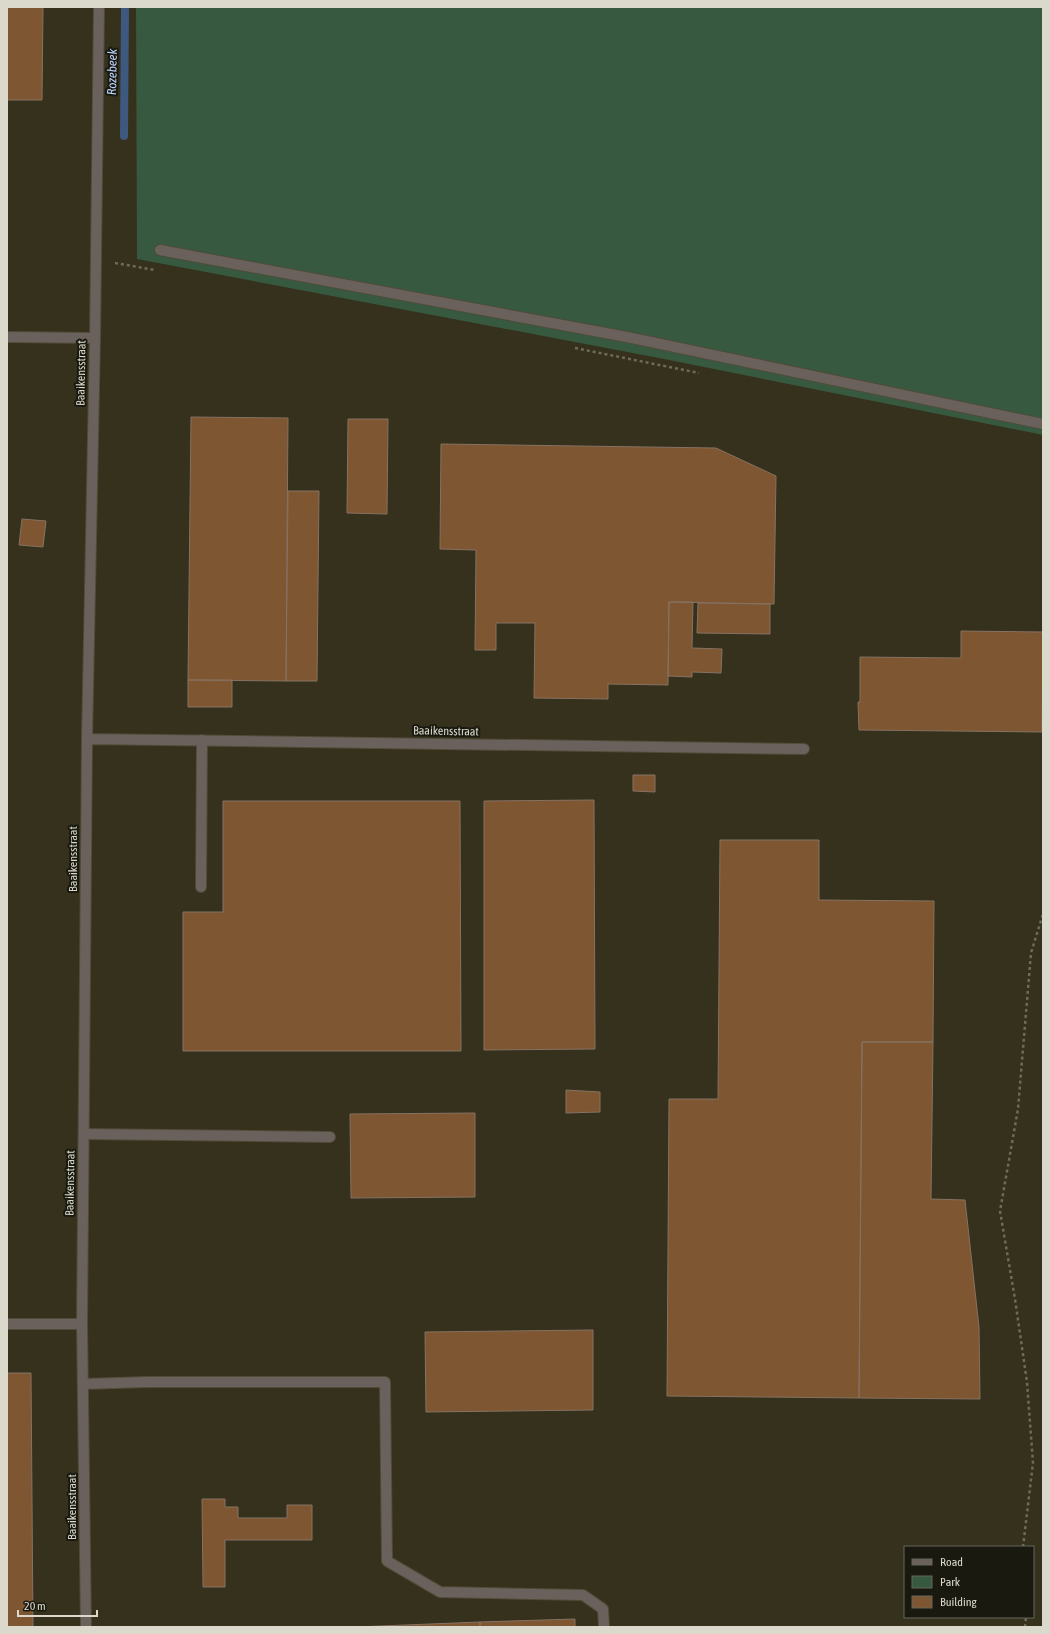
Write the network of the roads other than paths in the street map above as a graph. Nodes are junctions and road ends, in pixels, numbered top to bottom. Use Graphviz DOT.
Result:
graph roads {
  1 [pos="99,7"];
  2 [pos="160,250"];
  3 [pos="7,337"];
  4 [pos="95,338"];
  5 [pos="1043,424"];
  6 [pos="87,739"];
  7 [pos="202,740"];
  8 [pos="804,749"];
  9 [pos="201,887"];
  10 [pos="84,1134"];
  11 [pos="330,1137"];
  12 [pos="7,1324"];
  13 [pos="82,1324"];
  14 [pos="84,1384"];
  15 [pos="86,1627"];
  16 [pos="604,1627"];
  1 -- 4 [label="street, Baaikensstraat"];
  2 -- 5 [label="street"];
  3 -- 4 [label="street"];
  4 -- 6 [label="street, Baaikensstraat"];
  6 -- 7 [label="street, Baaikensstraat"];
  6 -- 10 [label="street, Baaikensstraat"];
  7 -- 8 [label="street, Baaikensstraat"];
  7 -- 9 [label="street"];
  10 -- 11 [label="street"];
  10 -- 13 [label="street, Baaikensstraat"];
  12 -- 13 [label="street"];
  13 -- 14 [label="street, Baaikensstraat"];
  14 -- 15 [label="street, Baaikensstraat"];
  14 -- 16 [label="street"];
}
